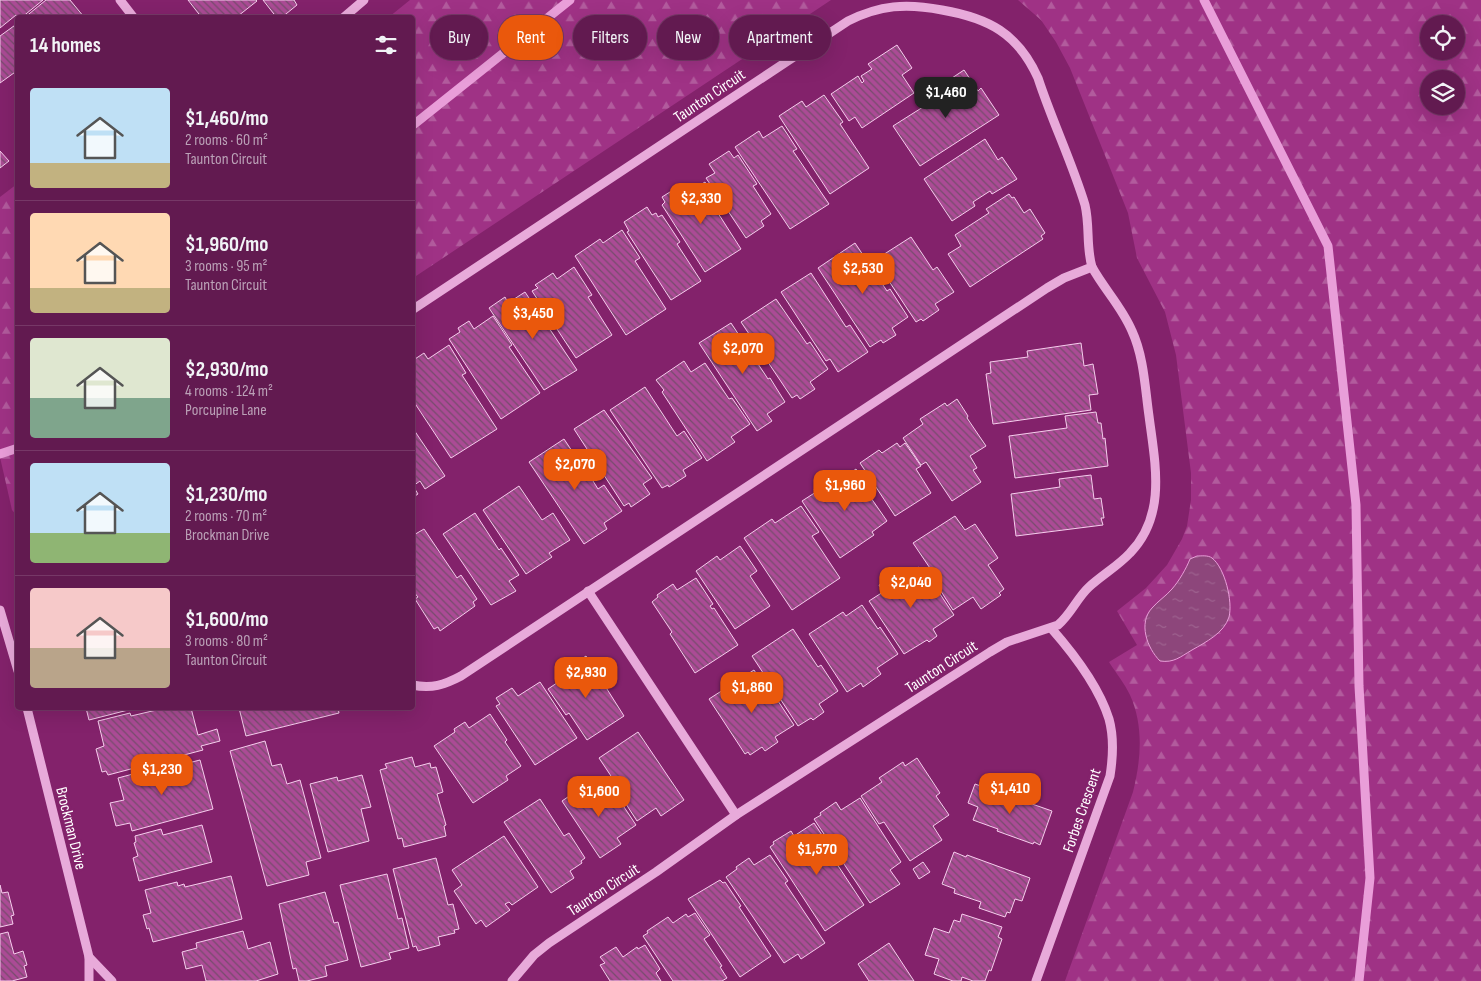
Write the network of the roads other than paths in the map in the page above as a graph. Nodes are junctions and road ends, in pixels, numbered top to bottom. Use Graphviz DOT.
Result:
graph roads {
  1 [pos="120,0"];
  2 [pos="364,0"];
  3 [pos="132,15"];
  4 [pos="346,15"];
  5 [pos="1092,267"];
  6 [pos="415,308"];
  7 [pos="588,591"];
  8 [pos="0,610"];
  9 [pos="1051,628"];
  10 [pos="15,661"];
  11 [pos="415,686"];
  12 [pos="28,710"];
  13 [pos="736,816"];
  14 [pos="89,956"];
  15 [pos="89,981"];
  16 [pos="112,981"];
  17 [pos="512,981"];
  18 [pos="1036,981"];
  1 -- 3 [label="street"];
  2 -- 4 [label="street"];
  5 -- 6 [label="street, Taunton Circuit"];
  5 -- 7 [label="street"];
  5 -- 9 [label="street, Taunton Circuit"];
  7 -- 11 [label="street"];
  7 -- 13 [label="street"];
  8 -- 10 [label="street"];
  9 -- 13 [label="street, Taunton Circuit"];
  9 -- 18 [label="street, Forbes Crescent"];
  12 -- 14 [label="street, Brockman Drive"];
  13 -- 17 [label="street, Taunton Circuit"];
  14 -- 15 [label="street, Brockman Drive"];
  14 -- 16 [label="street, Brockman Drive"];
}
